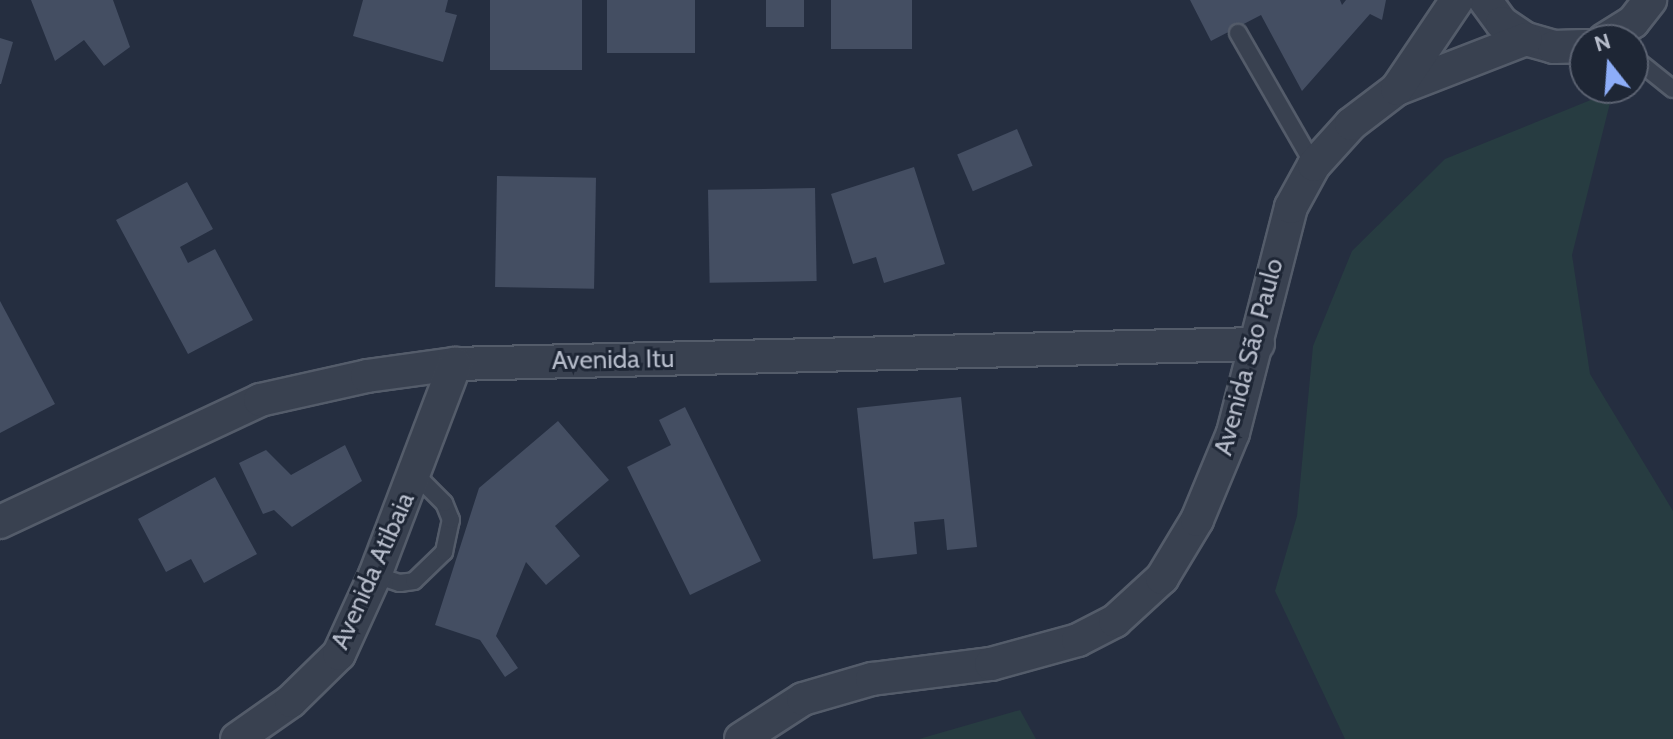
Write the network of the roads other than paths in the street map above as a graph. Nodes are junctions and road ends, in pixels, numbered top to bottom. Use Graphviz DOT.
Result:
graph roads {
  1 [pos="1457,0"];
  2 [pos="1485,0"];
  3 [pos="1650,0"];
  4 [pos="1631,24"];
  5 [pos="1238,33"];
  6 [pos="1526,39"];
  7 [pos="1569,46"];
  8 [pos="1649,72"];
  9 [pos="1397,89"];
  10 [pos="1673,89"];
  11 [pos="1314,165"];
  12 [pos="1258,344"];
  13 [pos="455,364"];
  14 [pos="415,474"];
  15 [pos="0,522"];
  16 [pos="375,575"];
  17 [pos="237,739"];
  18 [pos="741,739"];
  1 -- 9 [label="street, Avenida São Paulo"];
  2 -- 6 [label="street"];
  3 -- 4 [label="street"];
  5 -- 11 [label="lane"];
  6 -- 7 [label="street"];
  6 -- 9 [label="street, Avenida São Paulo"];
  8 -- 10 [label="lane"];
  9 -- 11 [label="street, Avenida São Paulo"];
  11 -- 12 [label="street, Avenida São Paulo"];
  12 -- 13 [label="street, Avenida Itu"];
  12 -- 18 [label="street, Avenida São Paulo"];
  13 -- 14 [label="street, Avenida Atibaia"];
  13 -- 15 [label="street, Avenida Itu"];
  14 -- 16 [label="street, Avenida Atibaia"];
  14 -- 16 [label="lane"];
  16 -- 17 [label="street, Avenida Atibaia"];
}
